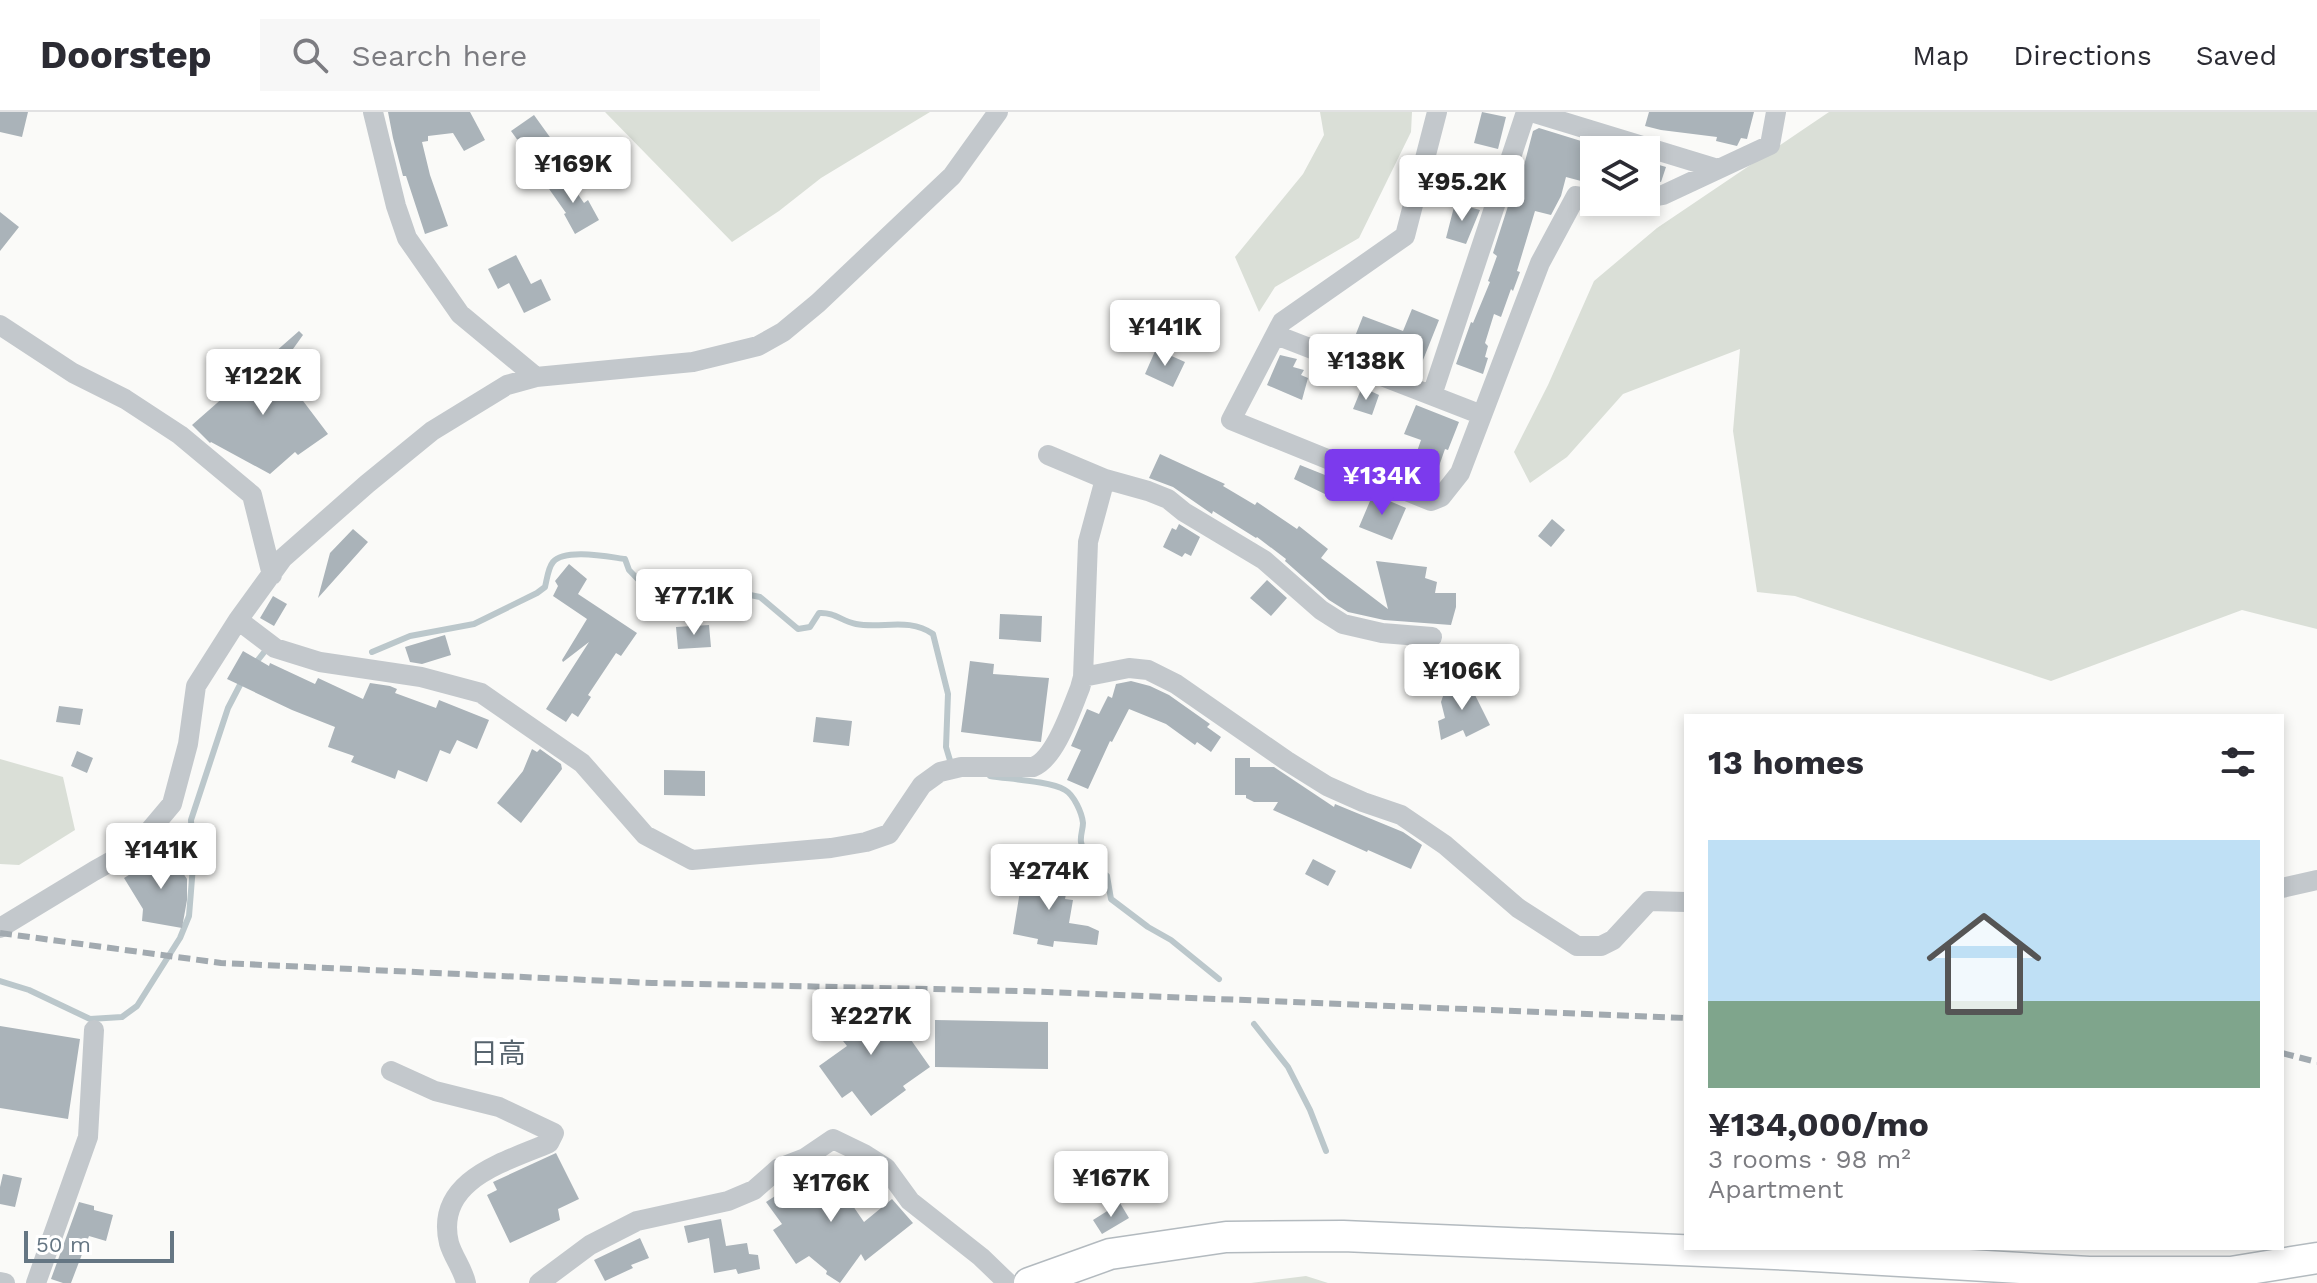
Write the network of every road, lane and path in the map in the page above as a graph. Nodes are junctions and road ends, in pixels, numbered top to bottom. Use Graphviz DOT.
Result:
graph roads {
  1 [pos="373,112"];
  2 [pos="998,112"];
  3 [pos="1437,112"];
  4 [pos="1528,112"];
  5 [pos="1776,112"];
  6 [pos="1718,169"];
  7 [pos="1660,196"];
  8 [pos="1580,197"];
  9 [pos="0,325"];
  10 [pos="1276,335"];
  11 [pos="536,377"];
  12 [pos="1432,395"];
  13 [pos="1482,415"];
  14 [pos="1048,455"];
  15 [pos="1105,479"];
  16 [pos="272,575"];
  17 [pos="238,620"];
  18 [pos="1432,637"];
  19 [pos="1083,677"];
  20 [pos="2317,880"];
  21 [pos="2284,888"];
  22 [pos="1684,902"];
  23 [pos="0,928"];
  24 [pos="94,1030"];
  25 [pos="391,1071"];
  26 [pos="2317,1258"];
  27 [pos="36,1283"];
  28 [pos="466,1283"];
  29 [pos="539,1283"];
  30 [pos="1008,1283"];
  31 [pos="1029,1283"];
  1 -- 11 [label="street"];
  2 -- 11 [label="street"];
  3 -- 10 [label="street"];
  4 -- 6 [label="street"];
  4 -- 12 [label="street"];
  5 -- 6 [label="street"];
  6 -- 7 [label="street"];
  8 -- 13 [label="street"];
  9 -- 16 [label="street"];
  10 -- 12 [label="street"];
  10 -- 13 [label="street"];
  11 -- 16 [label="street"];
  12 -- 13 [label="street"];
  14 -- 15 [label="street"];
  15 -- 18 [label="street"];
  15 -- 19 [label="street"];
  16 -- 17 [label="street"];
  17 -- 19 [label="street"];
  17 -- 23 [label="street"];
  19 -- 22 [label="street"];
  20 -- 21 [label="street"];
  24 -- 27 [label="street"];
  25 -- 28 [label="street"];
  26 -- 31 [label="street"];
  29 -- 30 [label="street"];
}
